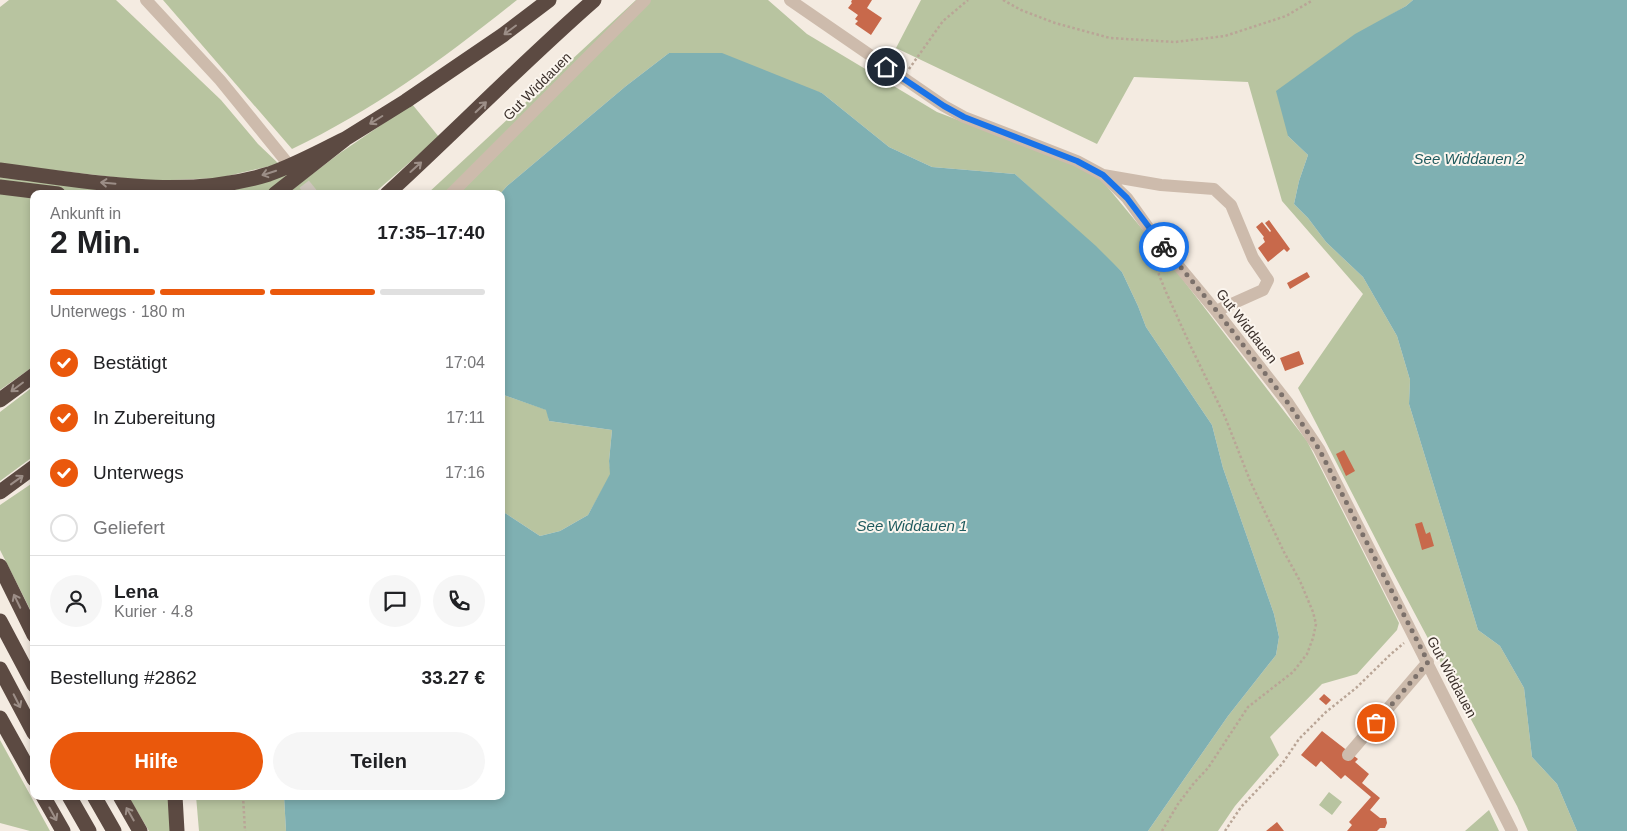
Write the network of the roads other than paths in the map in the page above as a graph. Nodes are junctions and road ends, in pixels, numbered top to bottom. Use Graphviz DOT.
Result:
graph roads {
  1 [pos="146,0"];
  2 [pos="549,0"];
  3 [pos="594,0"];
  4 [pos="645,0"];
  5 [pos="790,0"];
  6 [pos="345,140"];
  7 [pos="285,160"];
  8 [pos="0,170"];
  9 [pos="1103,175"];
  10 [pos="0,187"];
  11 [pos="280,190"];
  12 [pos="391,190"];
  13 [pos="455,190"];
  14 [pos="30,191"];
  15 [pos="1216,310"];
  16 [pos="30,377"];
  17 [pos="0,400"];
  18 [pos="30,470"];
  19 [pos="0,492"];
  20 [pos="0,566"];
  21 [pos="0,621"];
  22 [pos="30,627"];
  23 [pos="1428,662"];
  24 [pos="0,669"];
  25 [pos="30,677"];
  26 [pos="0,718"];
  27 [pos="30,725"];
  28 [pos="1348,755"];
  29 [pos="30,772"];
  30 [pos="45,800"];
  31 [pos="71,800"];
  32 [pos="96,800"];
  33 [pos="122,800"];
  34 [pos="175,800"];
  35 [pos="63,831"];
  36 [pos="89,831"];
  37 [pos="114,831"];
  38 [pos="140,831"];
  39 [pos="177,831"];
  40 [pos="1512,831"];
  1 -- 7 [label="lane"];
  2 -- 6 [label="highway, one-way"];
  12 -- 3 [label="highway, one-way"];
  4 -- 13 [label="lane, Gut Widdauen"];
  5 -- 9 [label="lane, Gut Widdauen"];
  6 -- 8 [label="highway, one-way"];
  6 -- 11 [label="highway"];
  9 -- 15 [label="lane, Gut Widdauen"];
  9 -- 15 [label="lane"];
  10 -- 14 [label="highway"];
  15 -- 23 [label="lane, Gut Widdauen"];
  16 -- 17 [label="highway, one-way"];
  19 -- 18 [label="highway, one-way"];
  22 -- 20 [label="highway, one-way"];
  21 -- 25 [label="highway"];
  23 -- 28 [label="lane"];
  23 -- 40 [label="lane, Gut Widdauen"];
  24 -- 27 [label="highway, one-way"];
  26 -- 29 [label="highway"];
  30 -- 35 [label="highway, one-way"];
  31 -- 36 [label="highway"];
  32 -- 37 [label="highway"];
  38 -- 33 [label="highway, one-way"];
  34 -- 39 [label="highway"];
}
